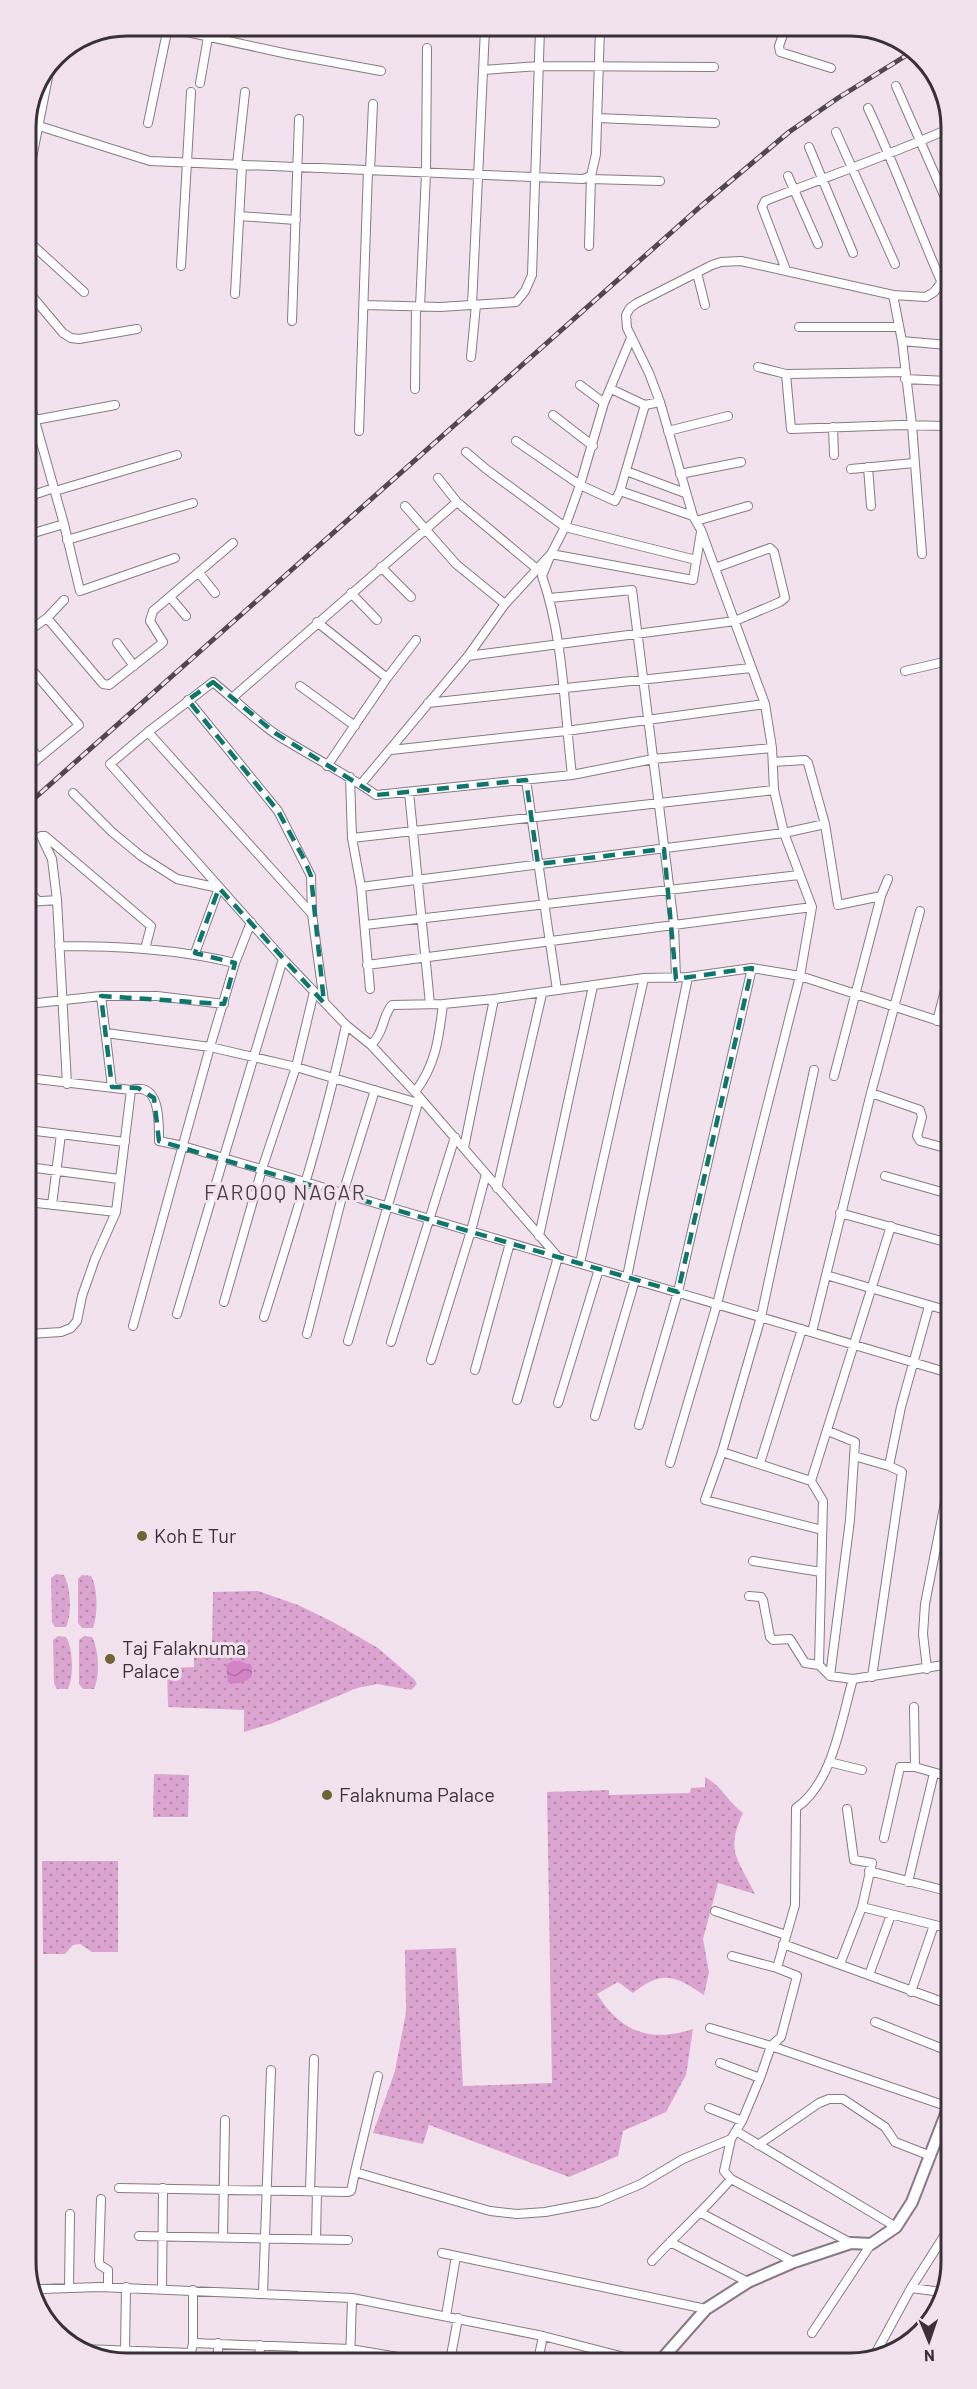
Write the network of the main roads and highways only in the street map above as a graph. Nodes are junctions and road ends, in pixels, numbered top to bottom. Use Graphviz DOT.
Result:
graph roads {
  1 [pos="41,96"];
  2 [pos="36,125"];
  1 -- 2 [label="highway"];
}
